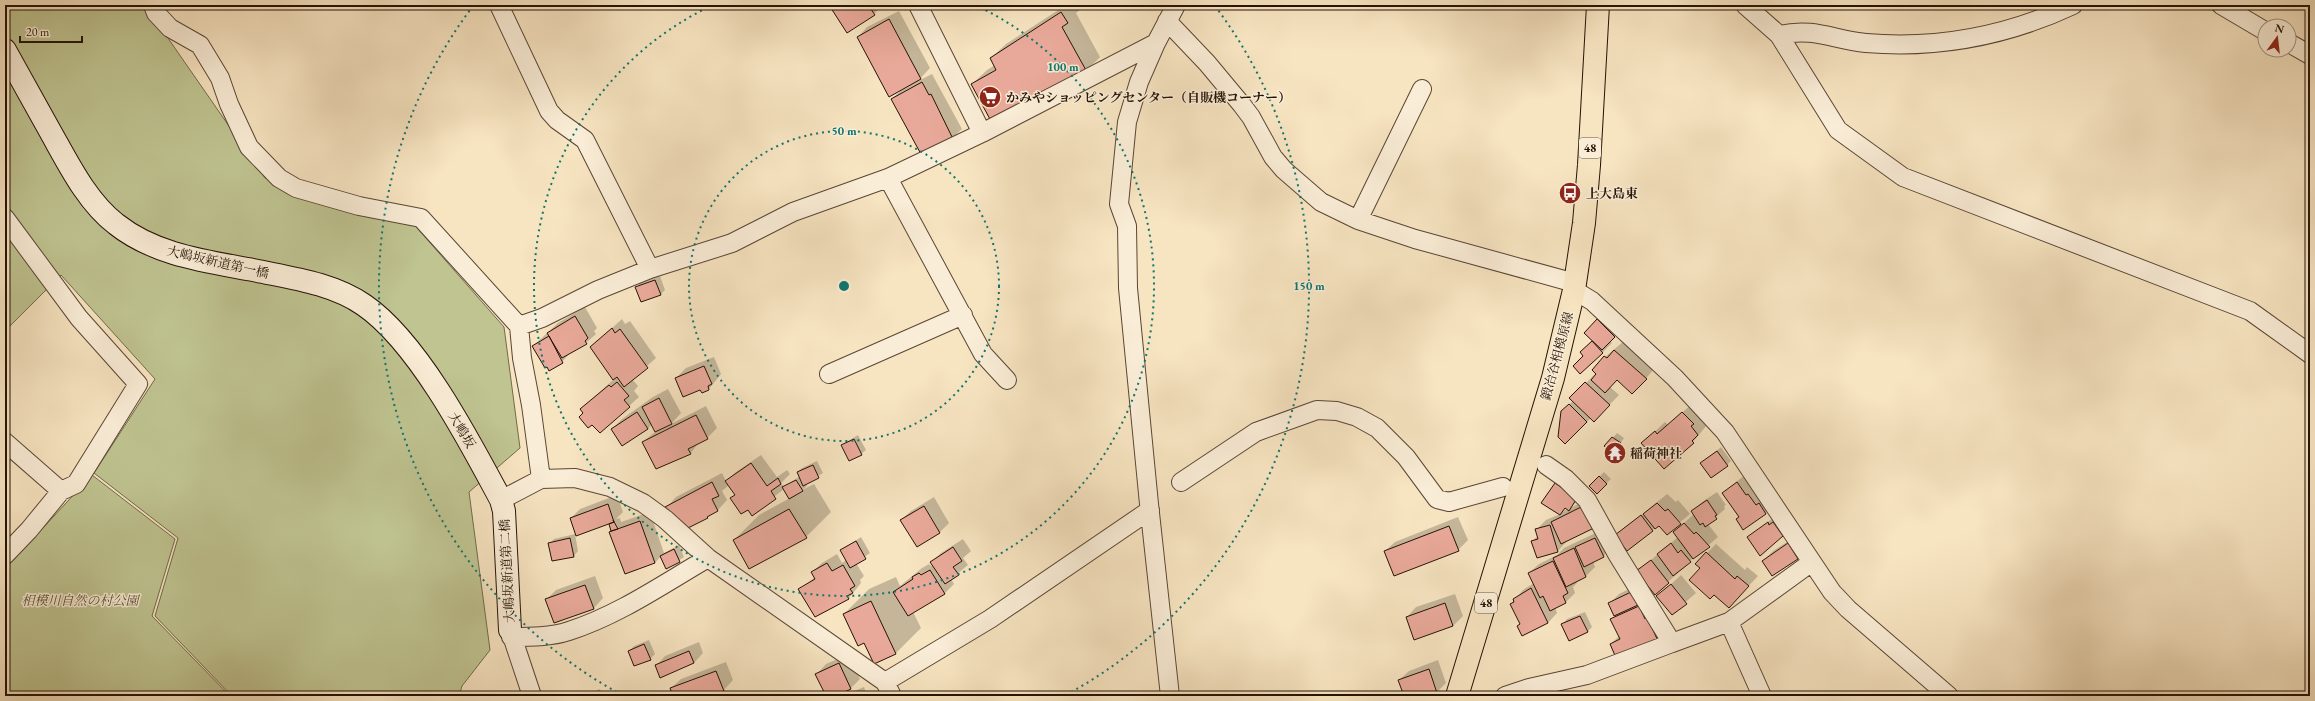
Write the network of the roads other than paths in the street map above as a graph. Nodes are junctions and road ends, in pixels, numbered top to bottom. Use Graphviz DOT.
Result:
graph roads {
  1 [pos="152,5"];
  2 [pos="918,5"];
  3 [pos="1176,5"];
  4 [pos="1598,5"];
  5 [pos="1745,5"];
  6 [pos="2074,5"];
  7 [pos="2221,5"];
  8 [pos="507,7"];
  9 [pos="1167,21"];
  10 [pos="2257,26"];
  11 [pos="1779,35"];
  12 [pos="1156,43"];
  13 [pos="2297,48"];
  14 [pos="5,50"];
  15 [pos="2310,55"];
  16 [pos="1422,89"];
  17 [pos="982,133"];
  18 [pos="888,178"];
  19 [pos="5,218"];
  20 [pos="1358,220"];
  21 [pos="650,269"];
  22 [pos="1575,287"];
  23 [pos="962,315"];
  24 [pos="519,326"];
  25 [pos="412,353"];
  26 [pos="2310,354"];
  27 [pos="829,374"];
  28 [pos="1007,380"];
  29 [pos="5,442"];
  30 [pos="1546,465"];
  31 [pos="541,479"];
  32 [pos="1181,482"];
  33 [pos="1503,487"];
  34 [pos="61,491"];
  35 [pos="502,505"];
  36 [pos="1150,510"];
  37 [pos="5,555"];
  38 [pos="708,558"];
  39 [pos="1812,562"];
  40 [pos="1730,622"];
  41 [pos="511,634"];
  42 [pos="1672,643"];
  43 [pos="888,689"];
  44 [pos="532,696"];
  45 [pos="1170,696"];
  46 [pos="1457,696"];
  47 [pos="1505,696"];
  48 [pos="1762,696"];
  49 [pos="1948,696"];
  1 -- 24 [label="street"];
  2 -- 17 [label="street"];
  3 -- 9 [label="street"];
  4 -- 22 [label="main road, 鍛冶谷相模原線 / 48"];
  5 -- 11 [label="street"];
  6 -- 11 [label="street"];
  7 -- 10 [label="street"];
  8 -- 21 [label="street"];
  9 -- 12 [label="street"];
  9 -- 20 [label="street"];
  11 -- 26 [label="street"];
  12 -- 17 [label="street"];
  12 -- 36 [label="street"];
  13 -- 15 [label="street"];
  14 -- 25 [label="street, 大嶋坂新道第一橋"];
  16 -- 20 [label="street"];
  17 -- 18 [label="street"];
  18 -- 21 [label="street"];
  18 -- 23 [label="street"];
  19 -- 34 [label="street"];
  20 -- 22 [label="street"];
  21 -- 24 [label="street"];
  22 -- 39 [label="street"];
  22 -- 46 [label="main road, 鍛冶谷相模原線 / 48"];
  23 -- 27 [label="street"];
  23 -- 28 [label="street"];
  24 -- 31 [label="street"];
  25 -- 35 [label="street, 大嶋坂"];
  29 -- 34 [label="street"];
  30 -- 42 [label="street"];
  31 -- 35 [label="street"];
  31 -- 38 [label="street"];
  32 -- 33 [label="street"];
  34 -- 37 [label="street"];
  35 -- 41 [label="street, 大嶋坂新道第二橋"];
  36 -- 43 [label="street"];
  36 -- 45 [label="street"];
  38 -- 41 [label="street"];
  38 -- 43 [label="street"];
  39 -- 40 [label="street"];
  39 -- 49 [label="street"];
  40 -- 42 [label="street"];
  40 -- 48 [label="street"];
  41 -- 44 [label="street"];
  42 -- 47 [label="street"];
}
